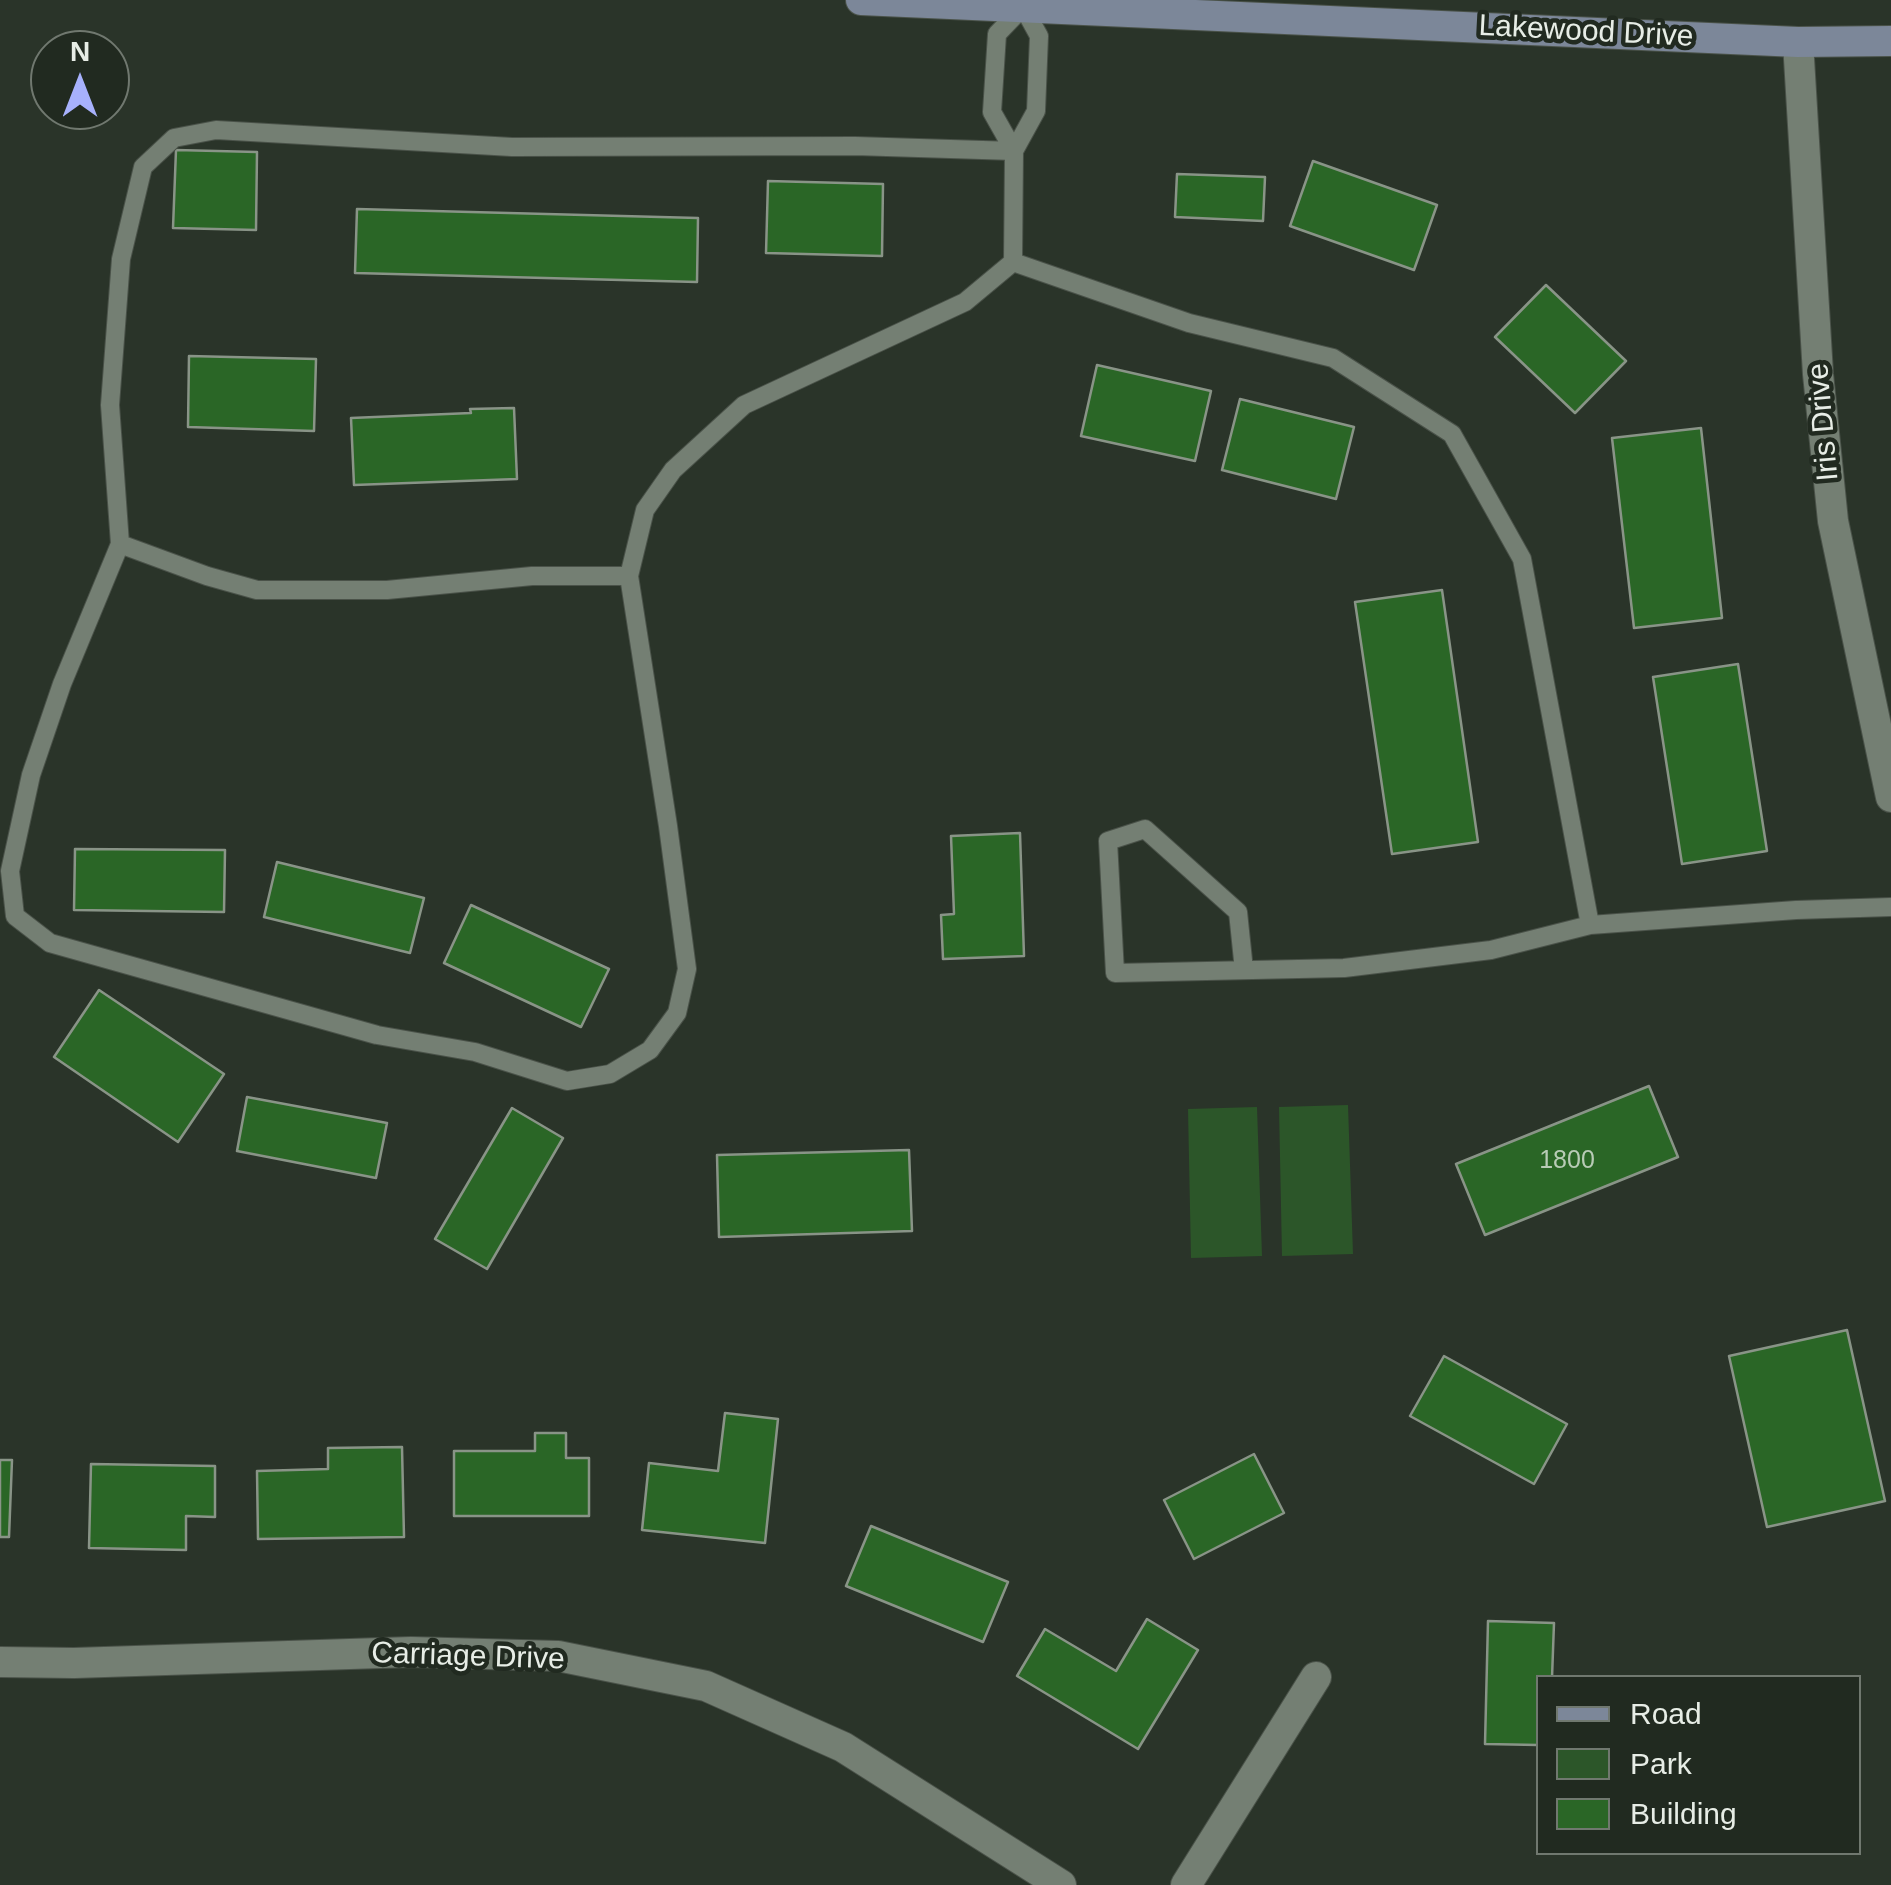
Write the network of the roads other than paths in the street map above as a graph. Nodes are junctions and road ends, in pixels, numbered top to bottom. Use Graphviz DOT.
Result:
graph roads {
  1 [pos="861,0"];
  2 [pos="1022,7"];
  3 [pos="1891,40"];
  4 [pos="1798,42"];
  5 [pos="1014,152"];
  6 [pos="1013,262"];
  7 [pos="120,544"];
  8 [pos="628,576"];
  9 [pos="1891,797"];
  10 [pos="1891,907"];
  11 [pos="1590,926"];
  12 [pos="1244,970"];
  13 [pos="0,1662"];
  14 [pos="1316,1677"];
  15 [pos="1061,1885"];
  16 [pos="1186,1885"];
  1 -- 2 [label="street, Lakewood Drive"];
  2 -- 4 [label="street, Lakewood Drive"];
  2 -- 5 [label="lane"];
  2 -- 5 [label="lane"];
  3 -- 4 [label="street, Lakewood Drive"];
  4 -- 9 [label="street, Iris Drive"];
  5 -- 6 [label="lane"];
  5 -- 7 [label="lane"];
  6 -- 8 [label="lane"];
  6 -- 11 [label="lane"];
  7 -- 8 [label="lane"];
  7 -- 8 [label="lane"];
  10 -- 11 [label="lane"];
  11 -- 12 [label="lane"];
  12 -- 12 [label="lane"];
  13 -- 15 [label="street, Carriage Drive"];
  14 -- 16 [label="street"];
}
